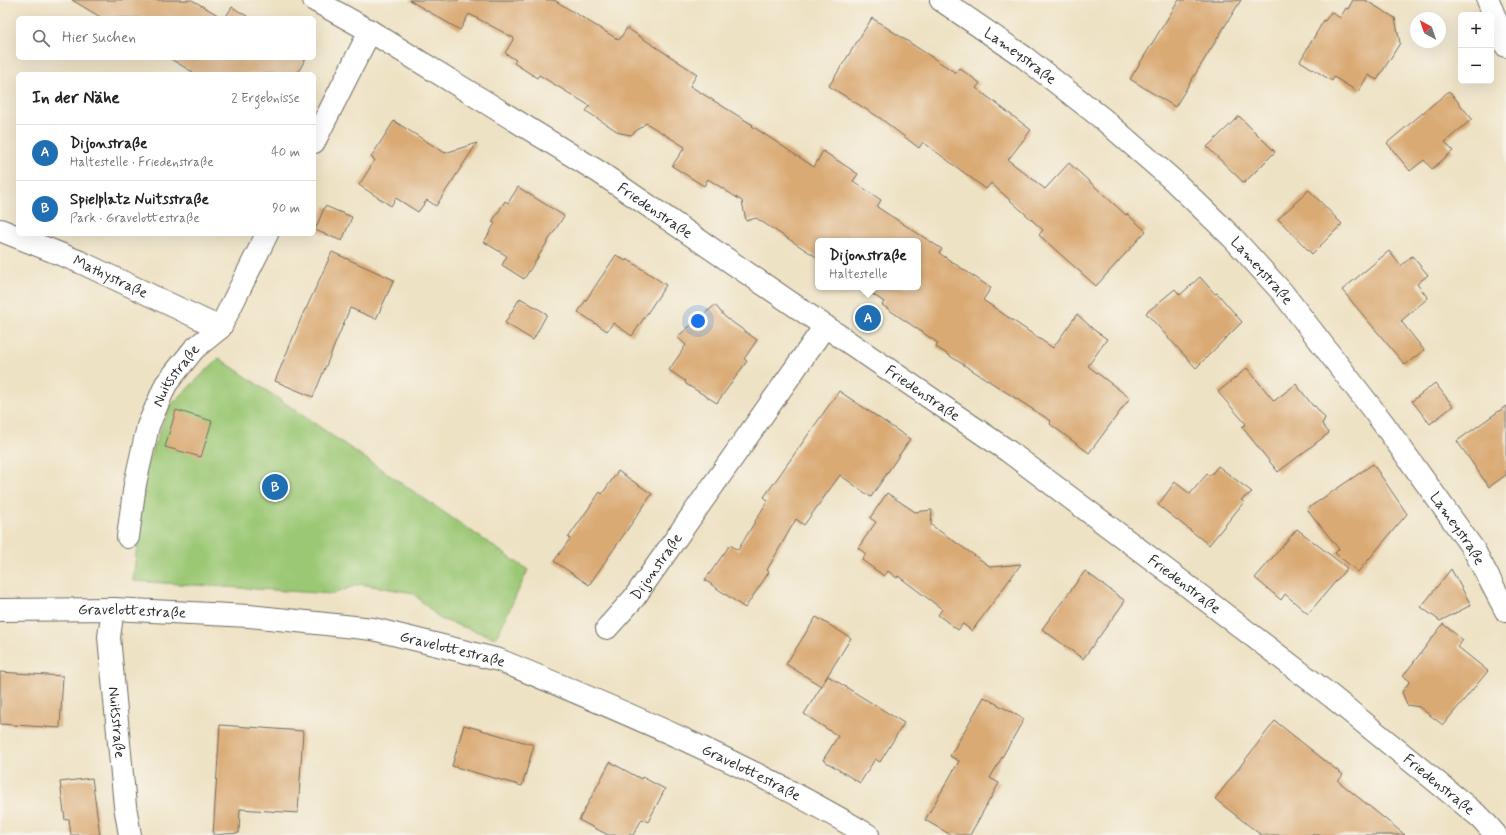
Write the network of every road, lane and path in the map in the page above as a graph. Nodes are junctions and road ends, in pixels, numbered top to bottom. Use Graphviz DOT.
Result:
graph roads {
  1 [pos="314,0"];
  2 [pos="941,0"];
  3 [pos="1488,0"];
  4 [pos="370,31"];
  5 [pos="1506,46"];
  6 [pos="316,138"];
  7 [pos="0,230"];
  8 [pos="266,236"];
  9 [pos="826,326"];
  10 [pos="220,328"];
  11 [pos="128,537"];
  12 [pos="0,610"];
  13 [pos="113,610"];
  14 [pos="1506,611"];
  15 [pos="607,628"];
  16 [pos="130,835"];
  17 [pos="868,835"];
  18 [pos="1496,835"];
  1 -- 4 [label="street, Friedenstraße"];
  2 -- 14 [label="street, Lameystraße"];
  3 -- 5 [label="street"];
  4 -- 6 [label="street"];
  4 -- 9 [label="street, Friedenstraße"];
  7 -- 10 [label="street, Mathystraße"];
  8 -- 10 [label="street, Nuitsstraße"];
  9 -- 15 [label="street, Dijonstraße"];
  9 -- 18 [label="street, Friedenstraße"];
  10 -- 11 [label="street, Nuitsstraße"];
  12 -- 13 [label="street, Gravelottestraße"];
  13 -- 16 [label="street, Nuitsstraße"];
  13 -- 17 [label="street, Gravelottestraße"];
}
